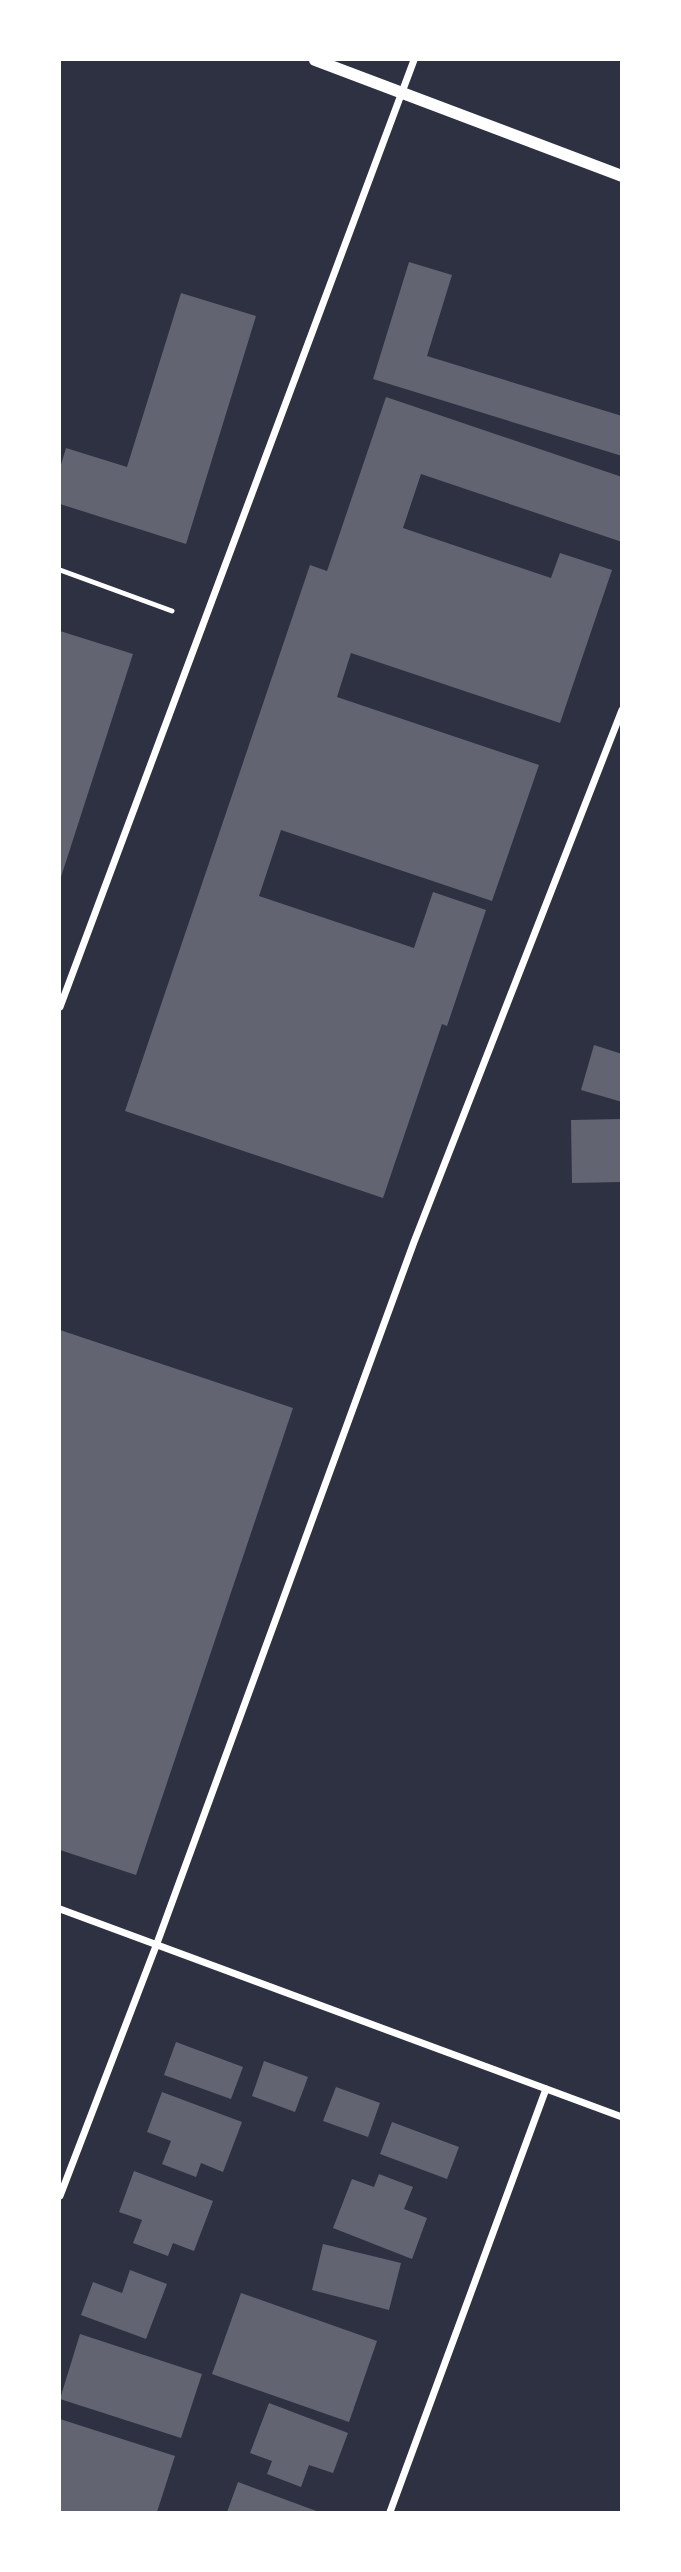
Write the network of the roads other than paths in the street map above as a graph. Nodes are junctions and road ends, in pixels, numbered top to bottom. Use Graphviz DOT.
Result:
graph roads {
  1 [pos="314,60"];
  2 [pos="414,60"];
  3 [pos="402,92"];
  4 [pos="621,176"];
  5 [pos="60,570"];
  6 [pos="172,611"];
  7 [pos="621,710"];
  8 [pos="60,1007"];
  9 [pos="60,1909"];
  10 [pos="156,1946"];
  11 [pos="546,2089"];
  12 [pos="621,2117"];
  13 [pos="60,2196"];
  14 [pos="390,2512"];
  1 -- 3 [label="street"];
  2 -- 3 [label="street"];
  3 -- 4 [label="street"];
  3 -- 8 [label="street"];
  5 -- 6 [label="lane"];
  7 -- 10 [label="street"];
  9 -- 10 [label="street"];
  10 -- 11 [label="street"];
  10 -- 13 [label="street"];
  11 -- 12 [label="street"];
  11 -- 14 [label="street"];
}
